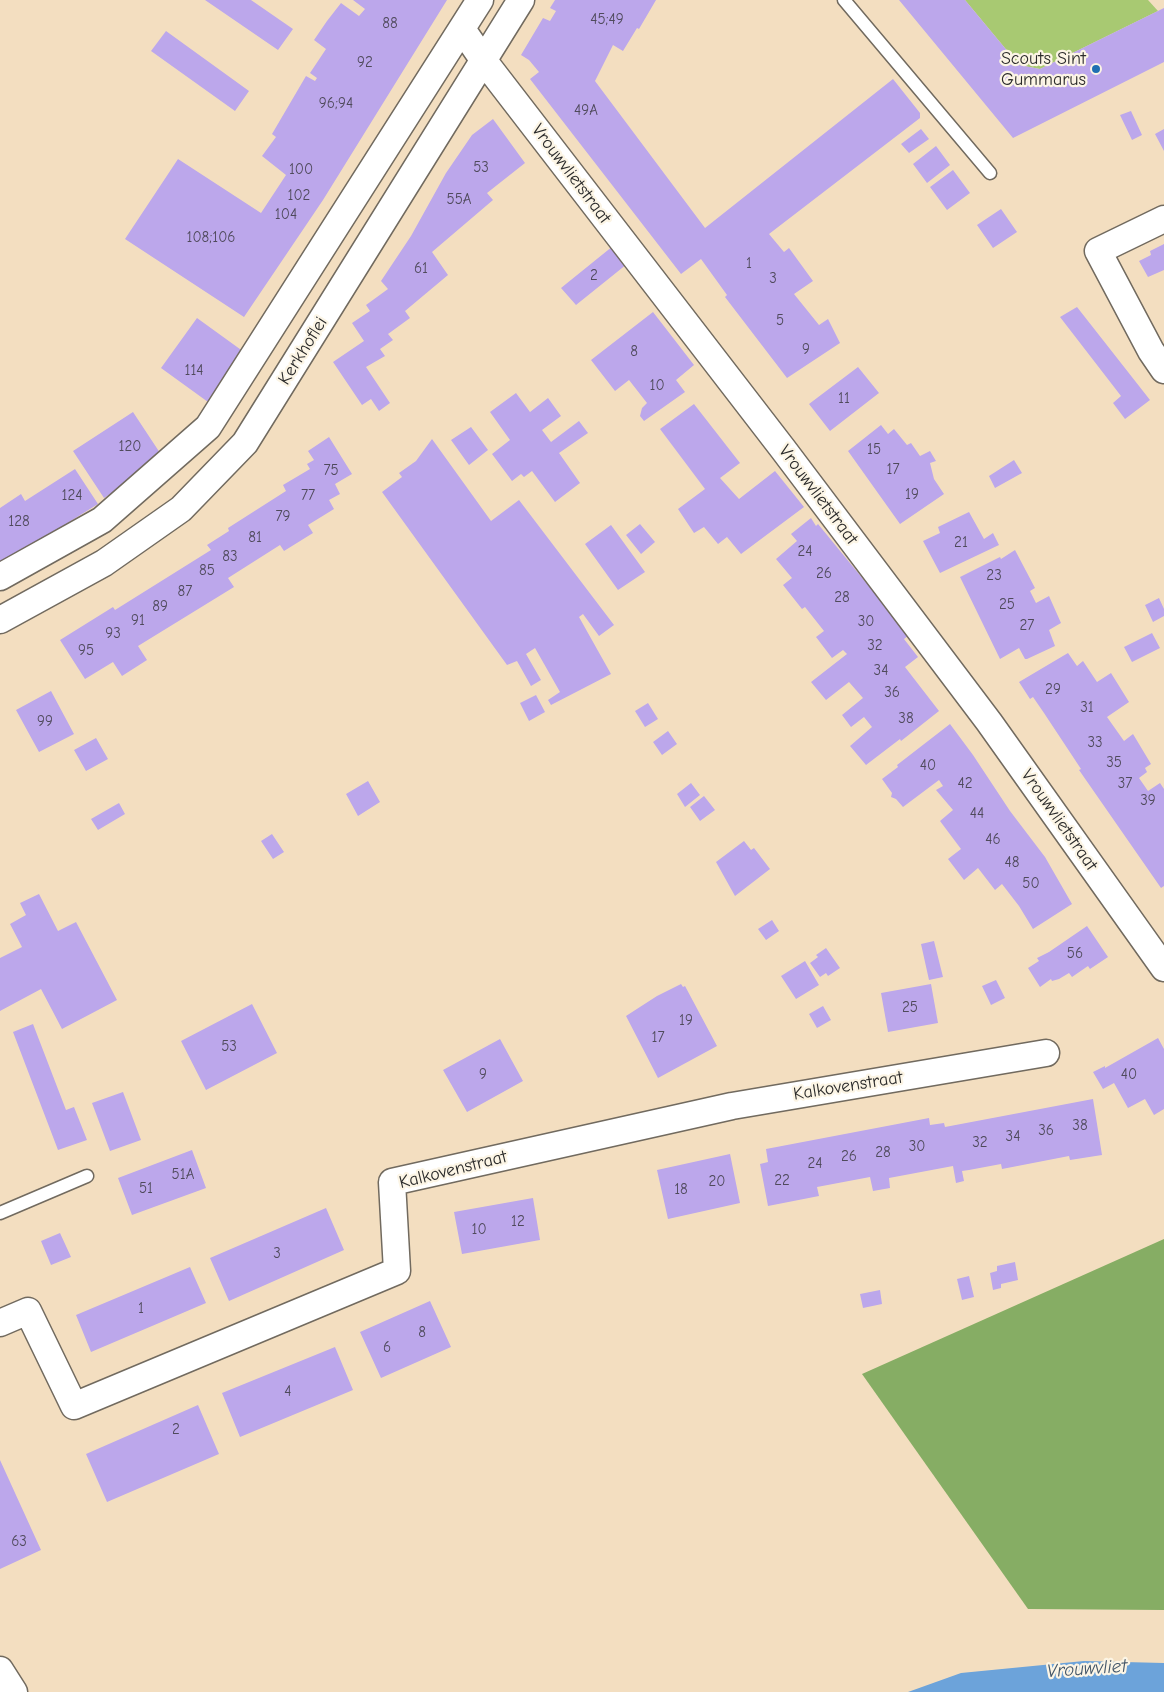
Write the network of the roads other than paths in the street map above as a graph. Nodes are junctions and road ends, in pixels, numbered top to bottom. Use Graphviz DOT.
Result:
graph roads {
  1 [pos="480,0"];
  2 [pos="521,0"];
  3 [pos="844,0"];
  4 [pos="462,29"];
  5 [pos="484,61"];
  6 [pos="990,173"];
  7 [pos="1164,219"];
  8 [pos="1164,370"];
  9 [pos="0,578"];
  10 [pos="0,620"];
  11 [pos="1164,968"];
  12 [pos="1046,1053"];
  13 [pos="87,1176"];
  14 [pos="0,1214"];
  15 [pos="0,1323"];
  16 [pos="0,1670"];
  17 [pos="14,1692"];
  1 -- 4 [label="street"];
  2 -- 5 [label="street, Kerkhoflei"];
  3 -- 6 [label="lane"];
  4 -- 5 [label="street, Vrouwvlietstraat"];
  4 -- 9 [label="street"];
  5 -- 10 [label="street, Kerkhoflei"];
  5 -- 11 [label="street, Vrouwvlietstraat"];
  7 -- 8 [label="street"];
  12 -- 15 [label="street, Kalkovenstraat"];
  13 -- 14 [label="lane"];
  16 -- 17 [label="street"];
}
